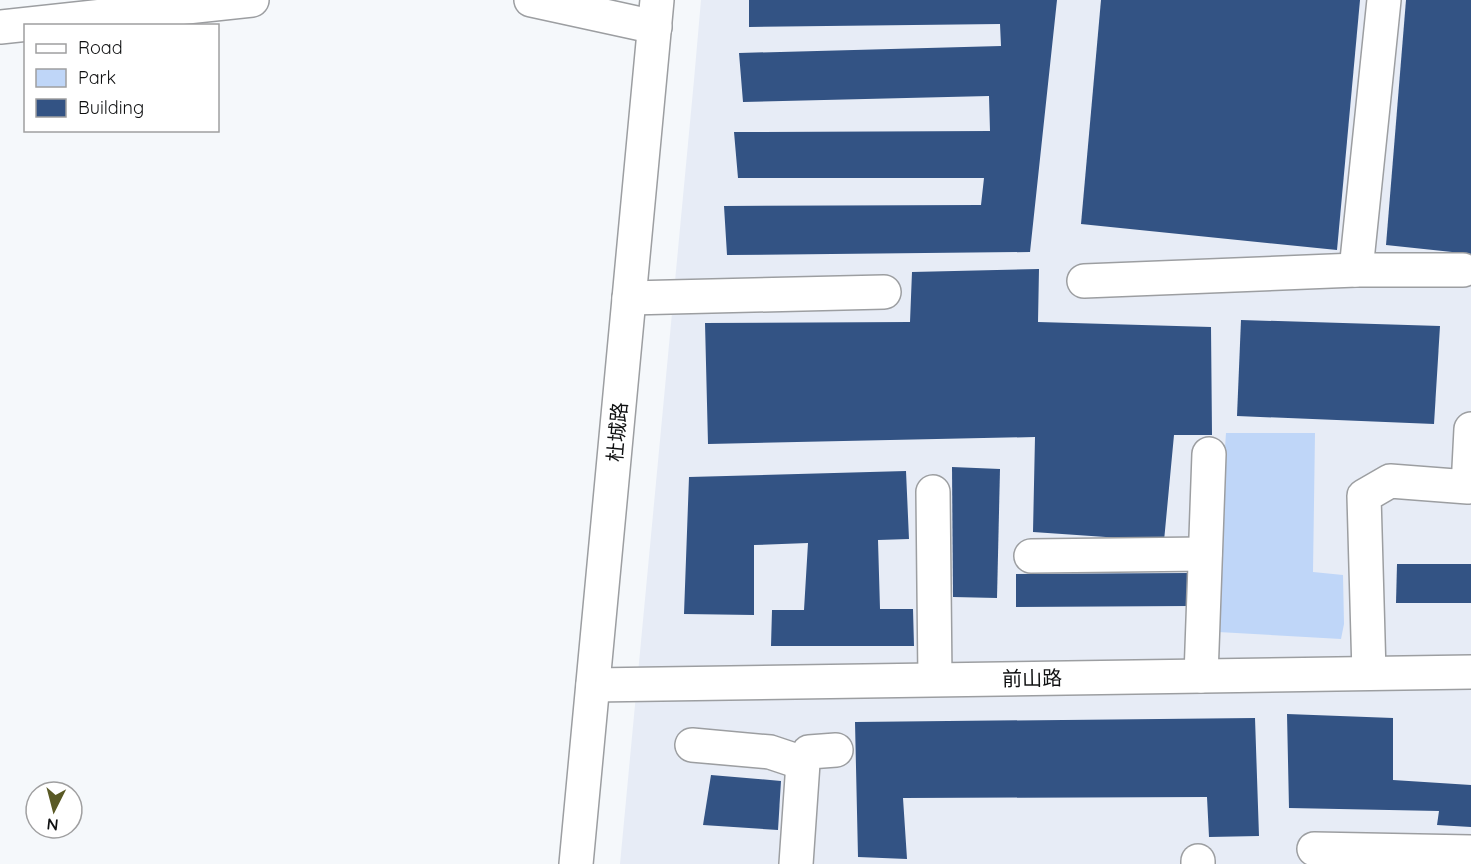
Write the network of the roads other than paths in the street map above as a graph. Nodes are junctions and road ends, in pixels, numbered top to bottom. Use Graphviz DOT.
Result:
graph roads {
  1 [pos="252,0"];
  2 [pos="531,0"];
  3 [pos="1384,0"];
  4 [pos="656,14"];
  5 [pos="24,24"];
  6 [pos="28,24"];
  7 [pos="0,27"];
  8 [pos="1356,270"];
  9 [pos="1463,270"];
  10 [pos="1084,281"];
  11 [pos="884,292"];
  12 [pos="629,298"];
  13 [pos="1471,429"];
  14 [pos="1209,454"];
  15 [pos="933,492"];
  16 [pos="1205,554"];
  17 [pos="1030,556"];
  18 [pos="1471,672"];
  19 [pos="1369,673"];
  20 [pos="1201,676"];
  21 [pos="935,679"];
  22 [pos="593,685"];
  23 [pos="692,745"];
  24 [pos="836,750"];
  25 [pos="803,763"];
  26 [pos="1314,849"];
  27 [pos="1471,852"];
  28 [pos="1403,857"];
  29 [pos="576,864"];
  30 [pos="796,864"];
  1 -- 6 [label="street"];
  2 -- 4 [label="street"];
  3 -- 8 [label="street"];
  4 -- 12 [label="street, 杜城路"];
  5 -- 7 [label="street"];
  8 -- 9 [label="street"];
  8 -- 10 [label="street"];
  11 -- 12 [label="street"];
  12 -- 22 [label="street, 杜城路"];
  13 -- 19 [label="street"];
  14 -- 16 [label="street"];
  15 -- 21 [label="street"];
  16 -- 17 [label="street"];
  16 -- 20 [label="street"];
  18 -- 19 [label="street, 前山路"];
  19 -- 20 [label="street, 前山路"];
  20 -- 21 [label="street, 前山路"];
  21 -- 22 [label="street, 前山路"];
  22 -- 29 [label="street, 杜城路"];
  23 -- 25 [label="street"];
  24 -- 25 [label="street"];
  25 -- 30 [label="street"];
  26 -- 28 [label="street"];
  27 -- 28 [label="street"];
}
